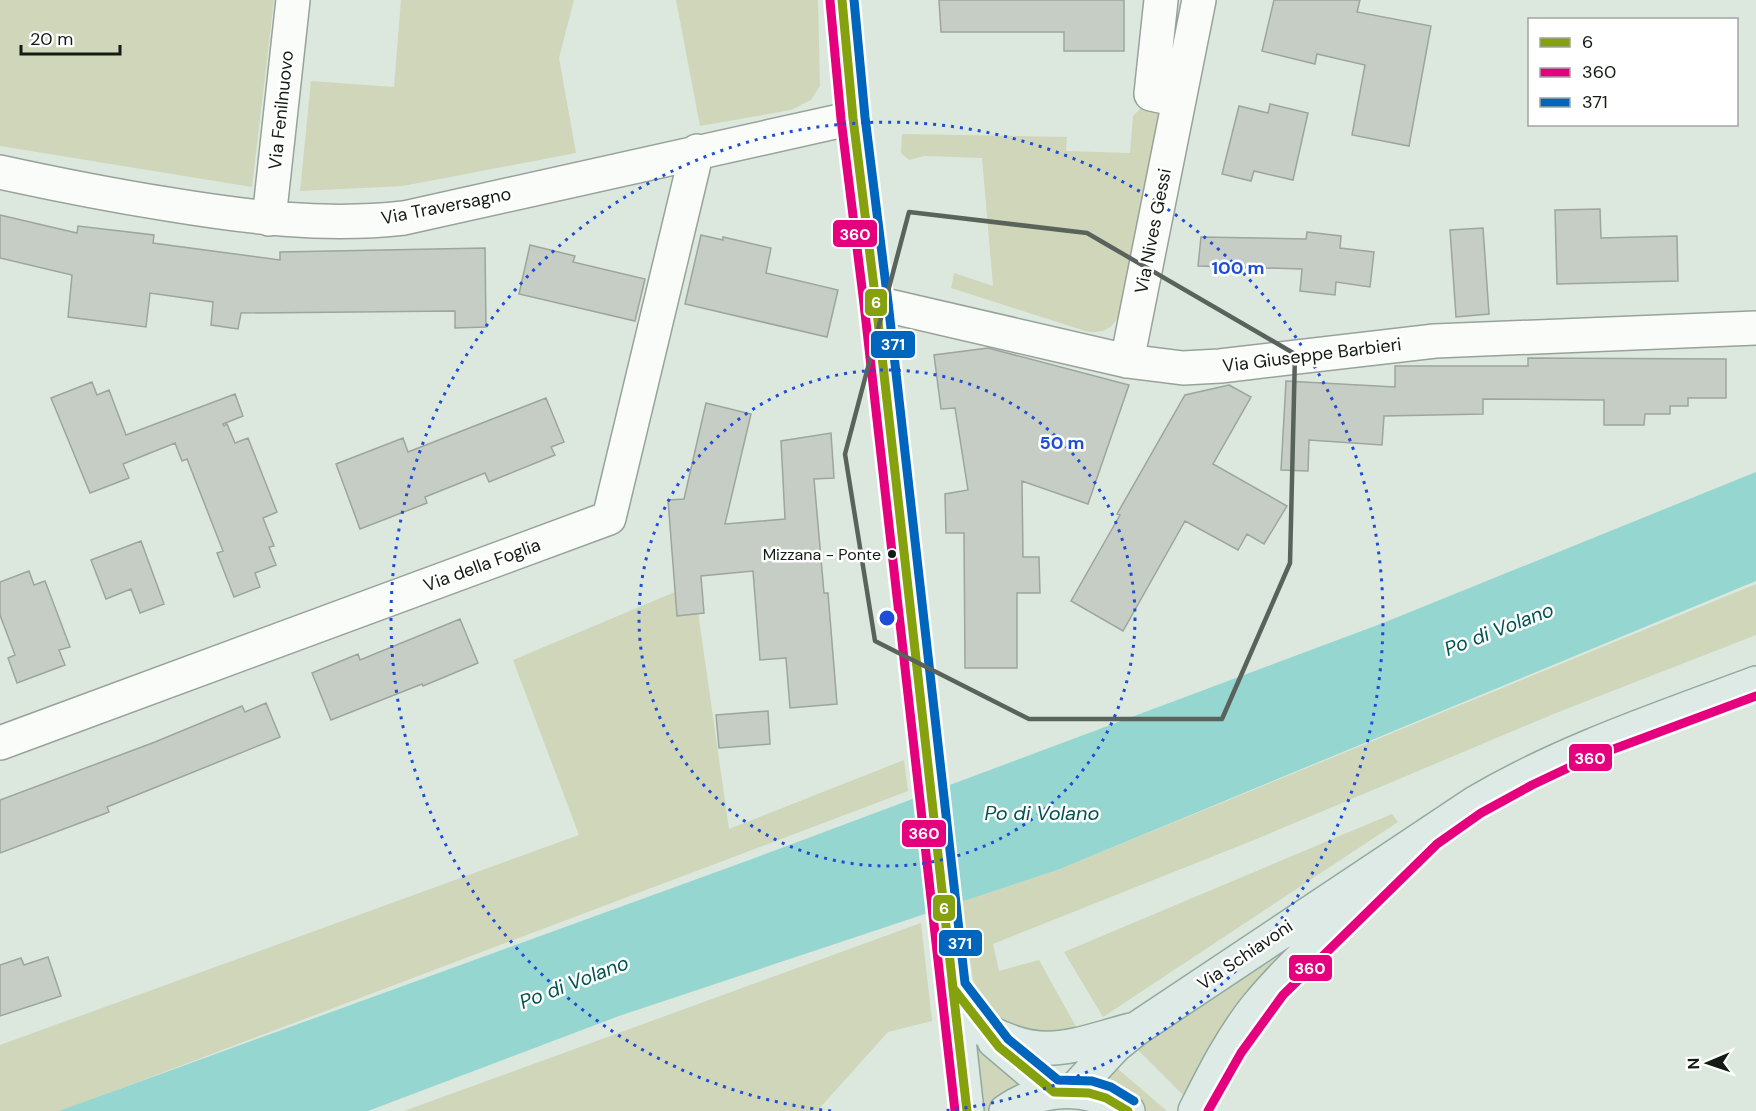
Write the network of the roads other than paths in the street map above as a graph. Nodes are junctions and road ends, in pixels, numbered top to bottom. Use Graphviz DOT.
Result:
graph roads {
  1 [pos="293,0"];
  2 [pos="842,0"];
  3 [pos="1161,0"];
  4 [pos="1198,0"];
  5 [pos="1179,100"];
  6 [pos="853,118"];
  7 [pos="697,151"];
  8 [pos="0,172"];
  9 [pos="269,219"];
  10 [pos="876,303"];
  11 [pos="1756,328"];
  12 [pos="1127,362"];
  13 [pos="1756,683"];
  14 [pos="0,743"];
  15 [pos="1429,835"];
  16 [pos="953,988"];
  17 [pos="983,1029"];
  18 [pos="1136,1029"];
  19 [pos="1063,1091"];
  20 [pos="967,1111"];
  21 [pos="1006,1111"];
  22 [pos="1128,1111"];
  23 [pos="1195,1111"];
  1 -- 9 [label="street, Via Fenilnuovo"];
  2 -- 6 [label="main road"];
  3 -- 5 [label="street"];
  4 -- 5 [label="street, Via Nives Gessi"];
  5 -- 12 [label="street, Via Nives Gessi"];
  6 -- 7 [label="street, Via Traversagno"];
  6 -- 10 [label="main road"];
  7 -- 9 [label="street, Via Traversagno"];
  7 -- 14 [label="street, Via della Foglia"];
  8 -- 9 [label="street, Via Traversagno"];
  10 -- 12 [label="street, Via Giuseppe Barbieri"];
  10 -- 16 [label="main road"];
  11 -- 12 [label="street, Via Giuseppe Barbieri"];
  13 -- 15 [label="main road, Via Schiavoni"];
  15 -- 18 [label="main road, Via Schiavoni"];
  15 -- 23 [label="main road, Via Schiavoni"];
  16 -- 17 [label="main road"];
  16 -- 20 [label="main road"];
  17 -- 18 [label="main road"];
  17 -- 19 [label="main road"];
  18 -- 19 [label="main road, Via Schiavoni"];
  19 -- 21 [label="main road"];
  19 -- 22 [label="main road"];
}
